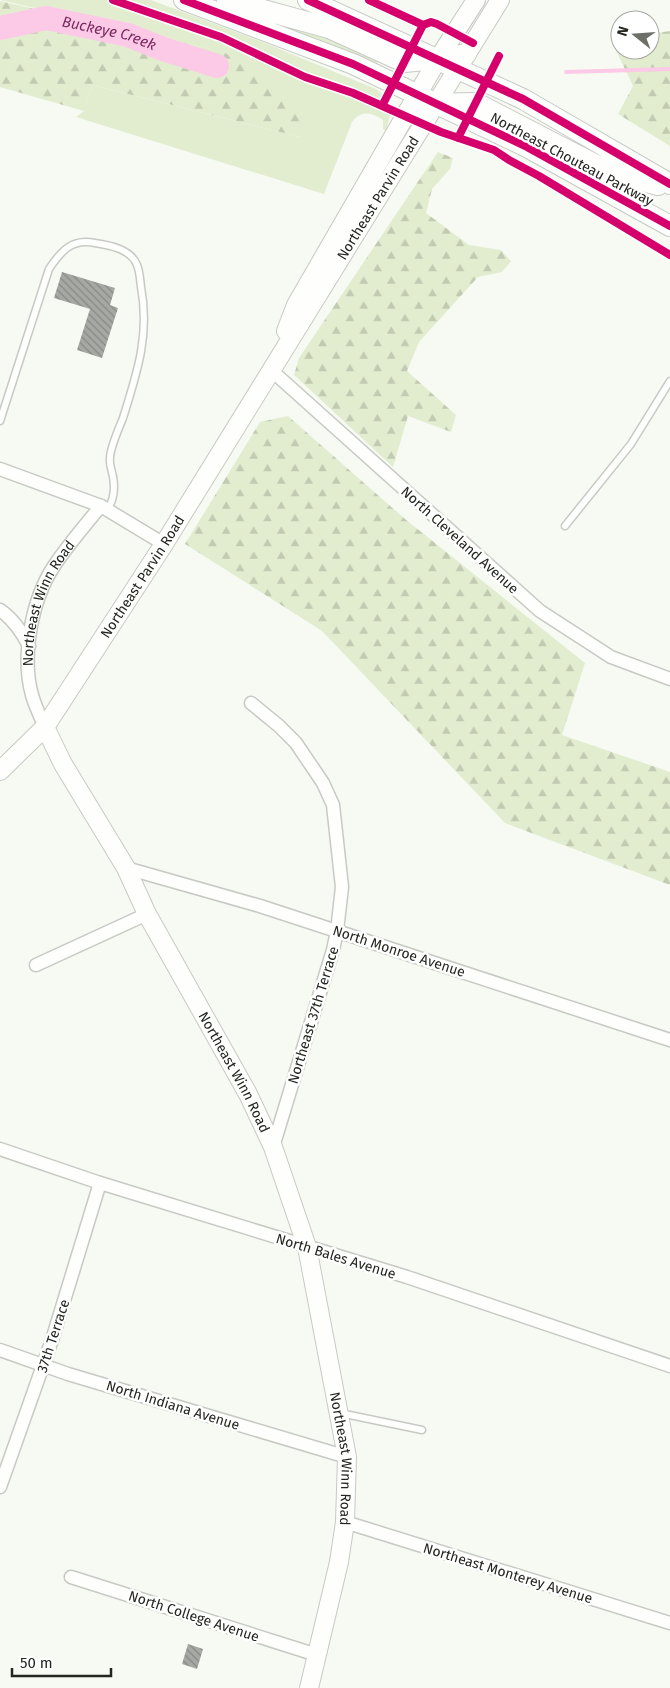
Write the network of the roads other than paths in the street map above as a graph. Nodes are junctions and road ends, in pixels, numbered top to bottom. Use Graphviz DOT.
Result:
graph roads {
  1 [pos="184,0"];
  2 [pos="227,0"];
  3 [pos="308,0"];
  4 [pos="476,0"];
  5 [pos="500,0"];
  6 [pos="438,59"];
  7 [pos="462,61"];
  8 [pos="421,103"];
  9 [pos="670,184"];
  10 [pos="670,188"];
  11 [pos="670,226"];
  12 [pos="271,370"];
  13 [pos="670,381"];
  14 [pos="0,421"];
  15 [pos="0,469"];
  16 [pos="104,508"];
  17 [pos="565,526"];
  18 [pos="164,544"];
  19 [pos="0,610"];
  20 [pos="28,646"];
  21 [pos="670,679"];
  22 [pos="251,703"];
  23 [pos="44,727"];
  24 [pos="0,772"];
  25 [pos="126,868"];
  26 [pos="147,914"];
  27 [pos="338,931"];
  28 [pos="36,965"];
  29 [pos="670,1040"];
  30 [pos="273,1147"];
  31 [pos="0,1149"];
  32 [pos="100,1183"];
  33 [pos="307,1247"];
  34 [pos="0,1350"];
  35 [pos="43,1365"];
  36 [pos="670,1366"];
  37 [pos="338,1412"];
  38 [pos="422,1430"];
  39 [pos="347,1458"];
  40 [pos="0,1487"];
  41 [pos="345,1522"];
  42 [pos="72,1577"];
  43 [pos="670,1623"];
  44 [pos="316,1656"];
  45 [pos="309,1688"];
  1 -- 8 [label="main road, Northeast Chouteau Parkway"];
  2 -- 6 [label="main road"];
  3 -- 6 [label="main road, Northeast Chouteau Parkway"];
  4 -- 6 [label="main road, Northeast Parvin Road"];
  5 -- 7 [label="main road, Northeast Parvin Road"];
  6 -- 7 [label="main road, Northeast Chouteau Parkway"];
  6 -- 8 [label="main road, Northeast Parvin Road"];
  7 -- 8 [label="main road, Northeast Parvin Road"];
  7 -- 9 [label="main road, Northeast Chouteau Parkway"];
  8 -- 10 [label="main road"];
  8 -- 11 [label="main road, Northeast Chouteau Parkway"];
  8 -- 12 [label="main road, Northeast Parvin Road"];
  8 -- 12 [label="main road, Northeast Parvin Road"];
  12 -- 18 [label="main road, Northeast Parvin Road"];
  12 -- 21 [label="street, North Cleveland Avenue"];
  13 -- 17 [label="lane"];
  14 -- 16 [label="lane"];
  15 -- 16 [label="street"];
  16 -- 18 [label="street"];
  16 -- 20 [label="street, Northeast Winn Road"];
  18 -- 23 [label="main road, Northeast Parvin Road"];
  19 -- 20 [label="street"];
  20 -- 23 [label="street, Northeast Winn Road"];
  22 -- 27 [label="street, Northeast 37th Terrace"];
  23 -- 24 [label="main road, Northeast Parvin Road"];
  23 -- 25 [label="main road, Northeast Winn Road"];
  25 -- 26 [label="main road, Northeast Winn Road"];
  25 -- 27 [label="street, North Monroe Avenue"];
  26 -- 28 [label="street"];
  26 -- 30 [label="main road, Northeast Winn Road"];
  27 -- 29 [label="street, North Monroe Avenue"];
  27 -- 30 [label="street, Northeast 37th Terrace"];
  30 -- 33 [label="main road, Northeast Winn Road"];
  31 -- 32 [label="street, North Bales Avenue"];
  32 -- 33 [label="street, North Bales Avenue"];
  32 -- 35 [label="street, 37th Terrace"];
  33 -- 36 [label="street, North Bales Avenue"];
  33 -- 37 [label="main road, Northeast Winn Road"];
  34 -- 35 [label="street, North Indiana Avenue"];
  35 -- 39 [label="street, North Indiana Avenue"];
  35 -- 40 [label="street, 37th Terrace"];
  37 -- 38 [label="lane"];
  37 -- 39 [label="main road, Northeast Winn Road"];
  39 -- 41 [label="main road, Northeast Winn Road"];
  41 -- 43 [label="street, Northeast Monterey Avenue"];
  41 -- 44 [label="main road, Northeast Winn Road"];
  42 -- 44 [label="street, North College Avenue"];
  44 -- 45 [label="main road, Northeast Winn Road"];
}
